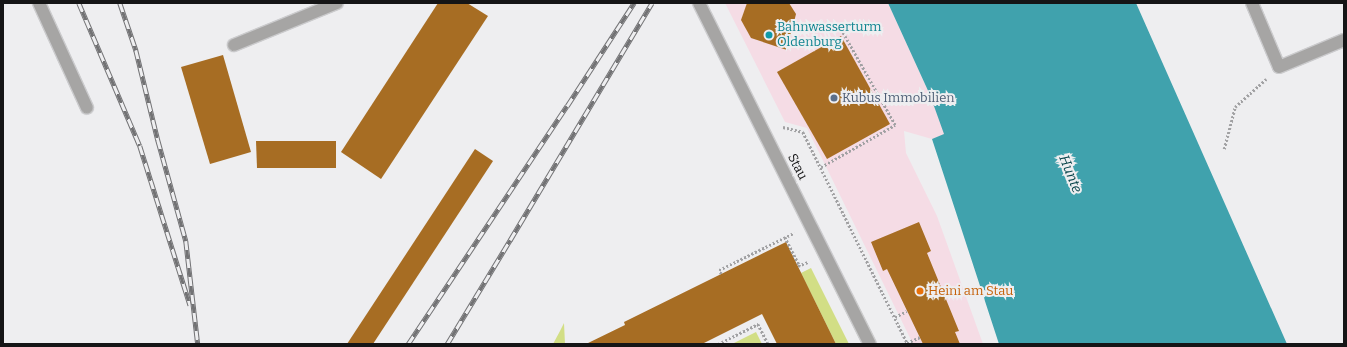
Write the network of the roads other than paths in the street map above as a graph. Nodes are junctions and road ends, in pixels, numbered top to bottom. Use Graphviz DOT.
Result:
graph roads {
  1 [pos="39,3"];
  2 [pos="337,3"];
  3 [pos="699,3"];
  4 [pos="1252,3"];
  5 [pos="1344,40"];
  6 [pos="234,45"];
  7 [pos="87,108"];
  8 [pos="870,344"];
  1 -- 7 [label="street"];
  2 -- 6 [label="street"];
  3 -- 8 [label="street, Stau"];
  4 -- 5 [label="street"];
}
